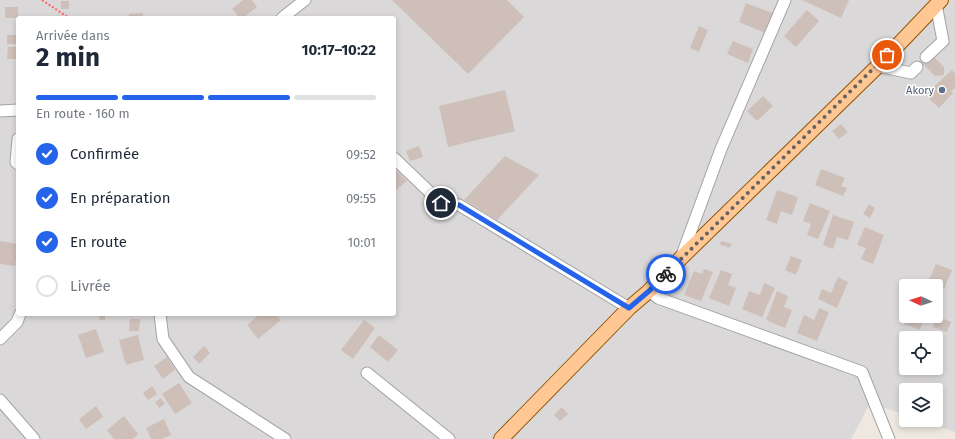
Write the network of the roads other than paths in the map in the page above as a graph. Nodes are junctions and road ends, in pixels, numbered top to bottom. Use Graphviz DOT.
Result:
graph roads {
  1 [pos="305,0"];
  2 [pos="785,0"];
  3 [pos="939,2"];
  4 [pos="285,16"];
  5 [pos="926,58"];
  6 [pos="878,66"];
  7 [pos="917,67"];
  8 [pos="0,110"];
  9 [pos="16,110"];
  10 [pos="396,160"];
  11 [pos="682,257"];
  12 [pos="649,291"];
  13 [pos="629,308"];
  14 [pos="19,316"];
  15 [pos="160,316"];
  16 [pos="0,339"];
  17 [pos="367,373"];
  18 [pos="0,400"];
  19 [pos="34,439"];
  20 [pos="285,439"];
  21 [pos="449,439"];
  22 [pos="500,439"];
  23 [pos="889,439"];
  1 -- 4 [label="street"];
  2 -- 11 [label="street"];
  3 -- 5 [label="street"];
  3 -- 6 [label="main road"];
  6 -- 7 [label="street"];
  6 -- 11 [label="main road"];
  8 -- 9 [label="street"];
  10 -- 13 [label="street"];
  11 -- 12 [label="main road"];
  12 -- 13 [label="main road"];
  12 -- 23 [label="street"];
  13 -- 22 [label="main road"];
  14 -- 16 [label="street"];
  15 -- 20 [label="street"];
  17 -- 21 [label="street"];
  18 -- 19 [label="street"];
}
